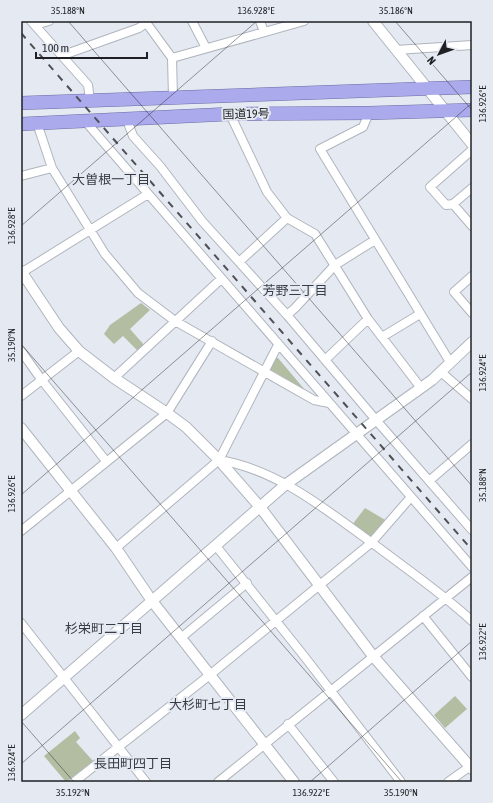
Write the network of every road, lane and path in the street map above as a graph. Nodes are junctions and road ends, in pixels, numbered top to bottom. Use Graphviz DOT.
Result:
graph roads {
  1 [pos="49,21"];
  2 [pos="192,21"];
  3 [pos="260,21"];
  4 [pos="304,21"];
  5 [pos="373,21"];
  6 [pos="145,22"];
  7 [pos="33,23"];
  8 [pos="264,32"];
  9 [pos="472,45"];
  10 [pos="206,48"];
  11 [pos="396,50"];
  12 [pos="64,56"];
  13 [pos="172,58"];
  14 [pos="472,87"];
  15 [pos="425,88"];
  16 [pos="173,98"];
  17 [pos="90,100"];
  18 [pos="21,102"];
  19 [pos="472,110"];
  20 [pos="445,111"];
  21 [pos="369,113"];
  22 [pos="230,114"];
  23 [pos="127,120"];
  24 [pos="85,121"];
  25 [pos="37,123"];
  26 [pos="21,124"];
  27 [pos="472,144"];
  28 [pos="472,150"];
  29 [pos="52,168"];
  30 [pos="21,176"];
  31 [pos="472,188"];
  32 [pos="148,194"];
  33 [pos="453,204"];
  34 [pos="286,218"];
  35 [pos="472,226"];
  36 [pos="90,230"];
  37 [pos="375,240"];
  38 [pos="239,262"];
  39 [pos="335,265"];
  40 [pos="21,272"];
  41 [pos="472,276"];
  42 [pos="221,279"];
  43 [pos="472,313"];
  44 [pos="287,314"];
  45 [pos="420,314"];
  46 [pos="368,319"];
  47 [pos="175,320"];
  48 [pos="382,337"];
  49 [pos="212,341"];
  50 [pos="472,342"];
  51 [pos="278,345"];
  52 [pos="21,351"];
  53 [pos="79,351"];
  54 [pos="325,360"];
  55 [pos="450,362"];
  56 [pos="264,371"];
  57 [pos="441,372"];
  58 [pos="114,378"];
  59 [pos="41,379"];
  60 [pos="421,388"];
  61 [pos="21,396"];
  62 [pos="472,399"];
  63 [pos="329,403"];
  64 [pos="168,412"];
  65 [pos="376,420"];
  66 [pos="21,428"];
  67 [pos="356,434"];
  68 [pos="472,444"];
  69 [pos="219,460"];
  70 [pos="106,461"];
  71 [pos="429,481"];
  72 [pos="285,485"];
  73 [pos="70,490"];
  74 [pos="411,497"];
  75 [pos="260,507"];
  76 [pos="472,530"];
  77 [pos="21,531"];
  78 [pos="371,543"];
  79 [pos="216,546"];
  80 [pos="116,548"];
  81 [pos="472,567"];
  82 [pos="472,577"];
  83 [pos="247,583"];
  84 [pos="319,585"];
  85 [pos="446,598"];
  86 [pos="152,601"];
  87 [pos="423,616"];
  88 [pos="275,620"];
  89 [pos="472,621"];
  90 [pos="21,623"];
  91 [pos="182,637"];
  92 [pos="373,656"];
  93 [pos="211,674"];
  94 [pos="472,677"];
  95 [pos="64,678"];
  96 [pos="330,691"];
  97 [pos="21,715"];
  98 [pos="288,724"];
  99 [pos="265,745"];
  100 [pos="117,746"];
  101 [pos="471,767"];
  102 [pos="74,782"];
  103 [pos="146,782"];
  104 [pos="218,782"];
  105 [pos="294,782"];
  106 [pos="334,782"];
  107 [pos="401,782"];
  108 [pos="448,782"];
  1 -- 7 [label="street"];
  2 -- 10 [label="street"];
  3 -- 8 [label="street"];
  4 -- 8 [label="street"];
  5 -- 11 [label="street"];
  6 -- 12 [label="street"];
  6 -- 13 [label="street"];
  7 -- 12 [label="street"];
  8 -- 10 [label="street"];
  9 -- 11 [label="street"];
  10 -- 13 [label="street"];
  11 -- 15 [label="street"];
  12 -- 17 [label="street"];
  13 -- 16 [label="street"];
  14 -- 15 [label="highway, 国道19号"];
  15 -- 16 [label="highway, 国道19号"];
  15 -- 20 [label="street"];
  16 -- 17 [label="highway, 国道19号"];
  17 -- 18 [label="highway, 国道19号"];
  19 -- 20 [label="highway, 国道19号"];
  20 -- 21 [label="highway, 国道19号"];
  20 -- 27 [label="street"];
  21 -- 22 [label="highway, 国道19号"];
  21 -- 37 [label="street"];
  22 -- 23 [label="highway, 国道19号"];
  22 -- 34 [label="street"];
  23 -- 24 [label="highway, 国道19号"];
  23 -- 38 [label="street"];
  24 -- 25 [label="highway, 国道19号"];
  24 -- 32 [label="street"];
  25 -- 26 [label="highway, 国道19号"];
  25 -- 29 [label="street"];
  28 -- 33 [label="street"];
  29 -- 30 [label="street"];
  29 -- 36 [label="street"];
  31 -- 33 [label="street"];
  32 -- 36 [label="street"];
  32 -- 42 [label="street"];
  33 -- 35 [label="street"];
  34 -- 38 [label="street"];
  34 -- 39 [label="street"];
  36 -- 40 [label="street"];
  36 -- 47 [label="street"];
  37 -- 39 [label="street"];
  37 -- 45 [label="street"];
  38 -- 44 [label="street"];
  39 -- 44 [label="street"];
  39 -- 46 [label="street"];
  40 -- 53 [label="street"];
  41 -- 43 [label="street"];
  42 -- 47 [label="street"];
  42 -- 51 [label="street"];
  44 -- 54 [label="street"];
  45 -- 48 [label="street"];
  45 -- 55 [label="street"];
  46 -- 48 [label="street"];
  46 -- 54 [label="street"];
  47 -- 49 [label="street"];
  47 -- 58 [label="street"];
  48 -- 60 [label="street"];
  49 -- 56 [label="street"];
  49 -- 64 [label="street"];
  50 -- 55 [label="street"];
  51 -- 56 [label="street"];
  51 -- 63 [label="street"];
  52 -- 59 [label="street"];
  53 -- 58 [label="street"];
  53 -- 59 [label="street"];
  54 -- 65 [label="street"];
  55 -- 57 [label="street"];
  56 -- 63 [label="street"];
  56 -- 69 [label="street"];
  57 -- 60 [label="street"];
  57 -- 62 [label="street"];
  58 -- 64 [label="street"];
  59 -- 61 [label="street"];
  59 -- 70 [label="street"];
  60 -- 65 [label="street"];
  63 -- 67 [label="street"];
  64 -- 69 [label="street"];
  64 -- 70 [label="street"];
  65 -- 67 [label="street"];
  65 -- 71 [label="street"];
  66 -- 73 [label="street"];
  67 -- 72 [label="street"];
  67 -- 74 [label="street"];
  68 -- 71 [label="street"];
  69 -- 72 [label="street"];
  69 -- 75 [label="street"];
  69 -- 80 [label="street"];
  70 -- 73 [label="street"];
  71 -- 76 [label="street"];
  72 -- 75 [label="street"];
  72 -- 78 [label="street"];
  73 -- 77 [label="street"];
  73 -- 80 [label="street"];
  74 -- 78 [label="street"];
  74 -- 81 [label="street"];
  75 -- 79 [label="street"];
  75 -- 84 [label="street"];
  78 -- 84 [label="street"];
  78 -- 85 [label="street"];
  79 -- 83 [label="street"];
  79 -- 86 [label="street"];
  80 -- 86 [label="street"];
  82 -- 85 [label="street"];
  83 -- 88 [label="street"];
  83 -- 91 [label="street"];
  84 -- 88 [label="street"];
  84 -- 92 [label="street"];
  85 -- 87 [label="street"];
  85 -- 89 [label="street"];
  86 -- 91 [label="street"];
  86 -- 95 [label="street"];
  87 -- 92 [label="street"];
  87 -- 94 [label="street"];
  88 -- 93 [label="street"];
  88 -- 96 [label="street"];
  90 -- 95 [label="street"];
  91 -- 93 [label="street"];
  92 -- 96 [label="street"];
  92 -- 101 [label="street"];
  93 -- 99 [label="street"];
  93 -- 100 [label="street"];
  95 -- 97 [label="street"];
  95 -- 100 [label="street"];
  96 -- 98 [label="street"];
  96 -- 107 [label="street"];
  98 -- 99 [label="street"];
  98 -- 106 [label="street"];
  99 -- 104 [label="street"];
  99 -- 105 [label="street"];
  100 -- 102 [label="street"];
  100 -- 103 [label="street"];
  101 -- 108 [label="street"];
}
